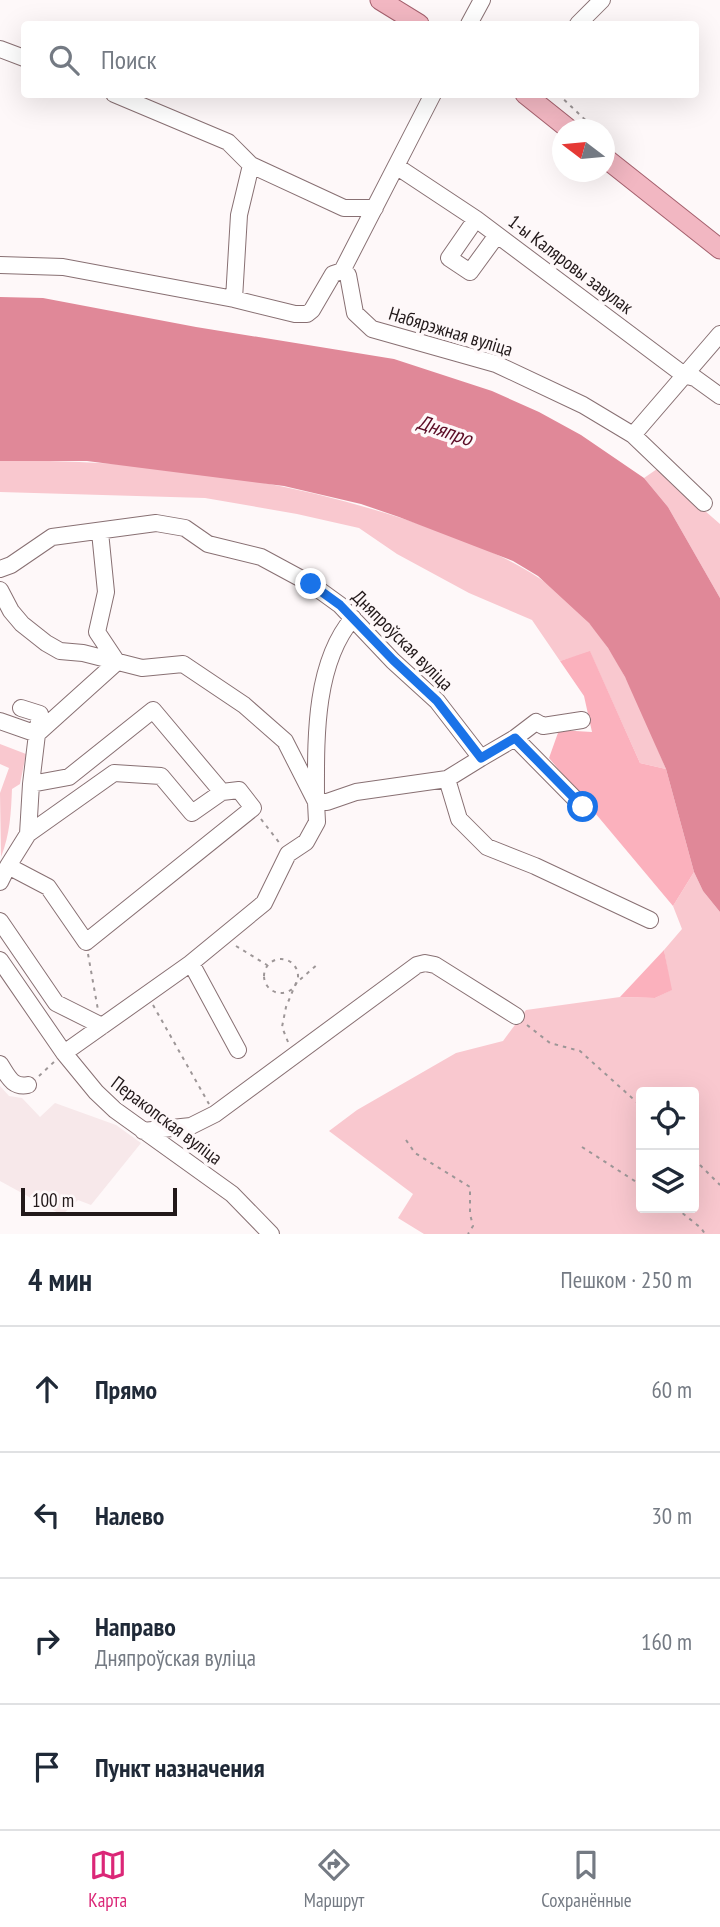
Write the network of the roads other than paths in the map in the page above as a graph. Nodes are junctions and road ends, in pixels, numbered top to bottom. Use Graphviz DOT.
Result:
graph roads {
  1 [pos="380,0"];
  2 [pos="482,0"];
  3 [pos="602,0"];
  4 [pos="413,21"];
  5 [pos="471,21"];
  6 [pos="581,21"];
  7 [pos="0,49"];
  8 [pos="21,57"];
  9 [pos="124,98"];
  10 [pos="431,98"];
  11 [pos="530,98"];
  12 [pos="556,119"];
  13 [pos="251,165"];
  14 [pos="396,166"];
  15 [pos="615,166"];
  16 [pos="375,208"];
  17 [pos="476,219"];
  18 [pos="497,235"];
  19 [pos="720,249"];
  20 [pos="0,265"];
  21 [pos="342,271"];
  22 [pos="234,299"];
  23 [pos="720,334"];
  24 [pos="684,374"];
  25 [pos="720,396"];
  26 [pos="633,435"];
  27 [pos="704,503"];
  28 [pos="100,532"];
  29 [pos="0,569"];
  30 [pos="0,590"];
  31 [pos="353,618"];
  32 [pos="117,662"];
  33 [pos="21,708"];
  34 [pos="582,720"];
  35 [pos="0,721"];
  36 [pos="37,734"];
  37 [pos="515,738"];
  38 [pos="481,758"];
  39 [pos="447,779"];
  40 [pos="31,784"];
  41 [pos="222,792"];
  42 [pos="316,802"];
  43 [pos="583,807"];
  44 [pos="28,834"];
  45 [pos="8,866"];
  46 [pos="0,882"];
  47 [pos="650,920"];
  48 [pos="0,921"];
  49 [pos="0,960"];
  50 [pos="191,963"];
  51 [pos="516,1016"];
  52 [pos="102,1026"];
  53 [pos="238,1050"];
  54 [pos="64,1053"];
  55 [pos="0,1064"];
  56 [pos="28,1085"];
  57 [pos="143,1131"];
  58 [pos="271,1234"];
  1 -- 4 [label="main road"];
  2 -- 5 [label="street"];
  3 -- 6 [label="street"];
  7 -- 8 [label="street"];
  9 -- 13 [label="street"];
  10 -- 14 [label="street"];
  11 -- 12 [label="main road"];
  13 -- 16 [label="street"];
  13 -- 22 [label="street"];
  14 -- 16 [label="street"];
  14 -- 17 [label="street, 1-ы Каляровы завулак"];
  15 -- 19 [label="main road"];
  16 -- 21 [label="street"];
  17 -- 18 [label="street, 1-ы Каляровы завулак"];
  17 -- 18 [label="street"];
  18 -- 24 [label="street, 1-ы Каляровы завулак"];
  20 -- 22 [label="street"];
  21 -- 22 [label="street"];
  21 -- 26 [label="street, Набярэжная вуліца"];
  23 -- 24 [label="street"];
  24 -- 25 [label="street, 1-ы Каляровы завулак"];
  24 -- 26 [label="street"];
  26 -- 27 [label="street, Набярэжная вуліца"];
  28 -- 29 [label="street, Дняпроўская вуліца"];
  28 -- 31 [label="street, Дняпроўская вуліца"];
  28 -- 32 [label="street"];
  30 -- 32 [label="street"];
  31 -- 38 [label="street, Дняпроўская вуліца"];
  31 -- 42 [label="street"];
  32 -- 36 [label="street"];
  32 -- 42 [label="street"];
  33 -- 36 [label="street"];
  34 -- 37 [label="street"];
  35 -- 36 [label="street"];
  36 -- 40 [label="street"];
  37 -- 38 [label="street"];
  37 -- 43 [label="street"];
  38 -- 39 [label="street"];
  39 -- 42 [label="street"];
  39 -- 47 [label="street"];
  40 -- 41 [label="street"];
  40 -- 44 [label="street"];
  41 -- 44 [label="street"];
  41 -- 45 [label="street"];
  42 -- 50 [label="street"];
  44 -- 45 [label="street"];
  45 -- 46 [label="street"];
  48 -- 52 [label="street"];
  49 -- 54 [label="street, Перакопская вуліца"];
  50 -- 52 [label="street"];
  50 -- 53 [label="street"];
  51 -- 57 [label="street"];
  52 -- 54 [label="street"];
  54 -- 57 [label="street, Перакопская вуліца"];
  55 -- 56 [label="street"];
  57 -- 58 [label="street, Перакопская вуліца"];
}
